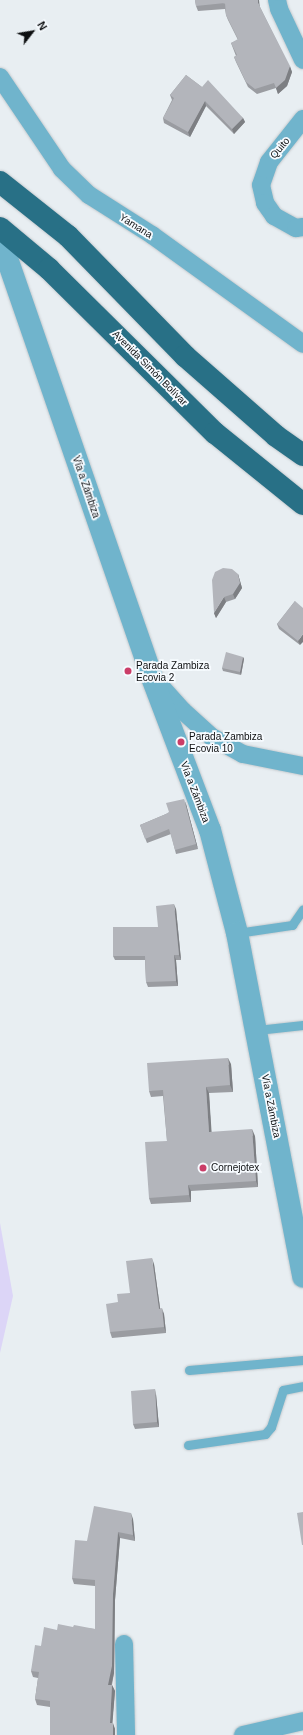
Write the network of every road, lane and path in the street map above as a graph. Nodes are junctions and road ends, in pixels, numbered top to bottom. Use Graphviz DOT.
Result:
graph roads {
  1 [pos="277,0"];
  2 [pos="303,60"];
  3 [pos="0,77"];
  4 [pos="303,119"];
  5 [pos="0,182"];
  6 [pos="303,227"];
  7 [pos="0,228"];
  8 [pos="0,238"];
  9 [pos="303,344"];
  10 [pos="303,455"];
  11 [pos="303,504"];
  12 [pos="151,675"];
  13 [pos="303,766"];
  14 [pos="303,909"];
  15 [pos="237,933"];
  16 [pos="303,1024"];
  17 [pos="257,1030"];
  18 [pos="300,1246"];
  19 [pos="303,1277"];
  20 [pos="303,1360"];
  21 [pos="189,1370"];
  22 [pos="303,1386"];
  23 [pos="188,1445"];
  24 [pos="124,1644"];
  25 [pos="303,1721"];
  26 [pos="126,1735"];
  27 [pos="243,1735"];
  1 -- 2 [label="street"];
  3 -- 9 [label="street, Yamana"];
  4 -- 6 [label="street, Quito"];
  5 -- 10 [label="highway"];
  7 -- 11 [label="highway, Avenida Simón Bolívar"];
  8 -- 12 [label="street, Vía a Zámbiza"];
  12 -- 13 [label="street"];
  12 -- 15 [label="street, Vía a Zámbiza"];
  14 -- 15 [label="lane"];
  15 -- 17 [label="street, Vía a Zámbiza"];
  16 -- 17 [label="lane"];
  17 -- 18 [label="street, Vía a Zámbiza"];
  18 -- 19 [label="street"];
  20 -- 21 [label="lane"];
  22 -- 23 [label="lane"];
  24 -- 26 [label="street"];
  25 -- 27 [label="street"];
}
